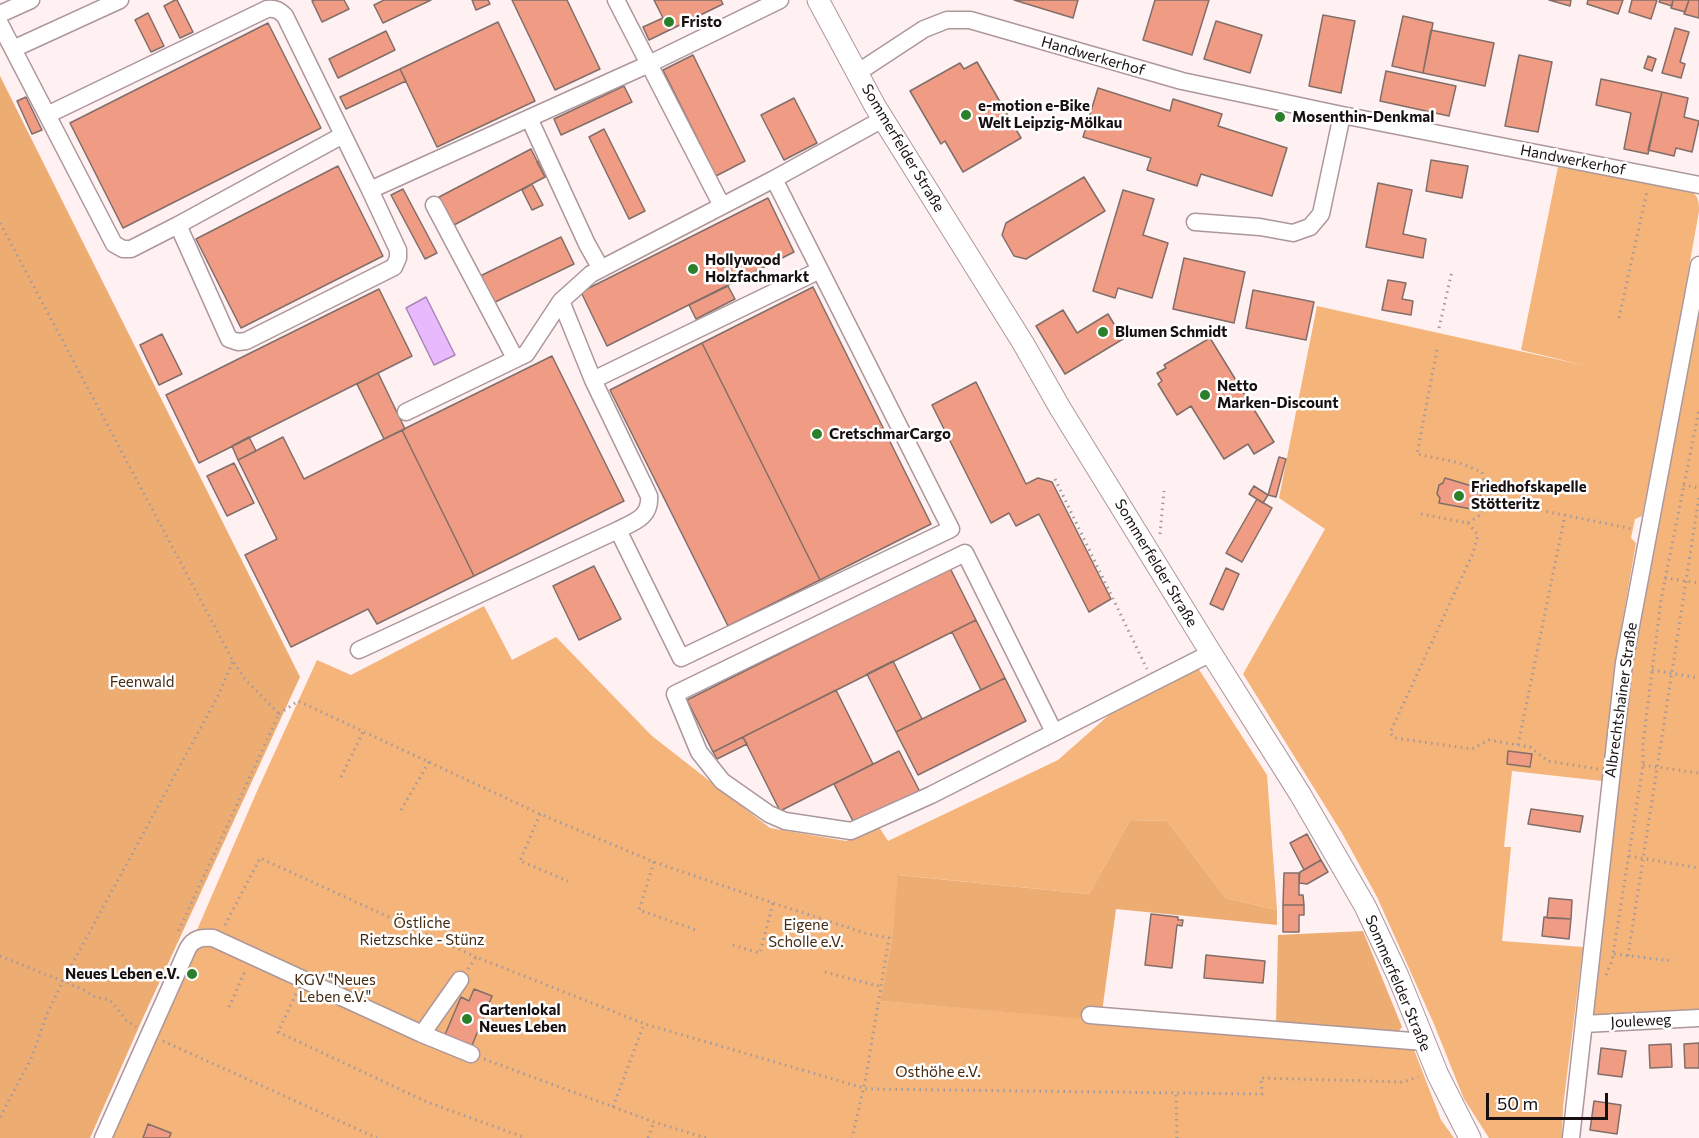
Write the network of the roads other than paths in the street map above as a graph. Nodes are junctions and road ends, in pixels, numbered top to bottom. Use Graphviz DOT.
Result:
graph roads {
  1 [pos="31,0"];
  2 [pos="120,0"];
  3 [pos="616,0"];
  4 [pos="780,0"];
  5 [pos="818,0"];
  6 [pos="0,14"];
  7 [pos="0,24"];
  8 [pos="13,49"];
  9 [pos="649,64"];
  10 [pos="857,73"];
  11 [pos="47,115"];
  12 [pos="1342,115"];
  13 [pos="529,118"];
  14 [pos="884,119"];
  15 [pos="343,135"];
  16 [pos="774,179"];
  17 [pos="1699,185"];
  18 [pos="370,190"];
  19 [pos="434,205"];
  20 [pos="722,206"];
  21 [pos="1195,222"];
  22 [pos="178,225"];
  23 [pos="1699,265"];
  24 [pos="601,269"];
  25 [pos="820,270"];
  26 [pos="561,301"];
  27 [pos="515,358"];
  28 [pos="593,380"];
  29 [pos="406,412"];
  30 [pos="618,530"];
  31 [pos="359,650"];
  32 [pos="1211,653"];
  33 [pos="1054,732"];
  34 [pos="460,980"];
  35 [pos="1090,1015"];
  36 [pos="1699,1017"];
  37 [pos="1584,1024"];
  38 [pos="422,1034"];
  39 [pos="1424,1042"];
  40 [pos="471,1054"];
  41 [pos="103,1138"];
  42 [pos="1470,1138"];
  43 [pos="1571,1138"];
  1 -- 6 [label="street"];
  2 -- 8 [label="street"];
  3 -- 9 [label="street"];
  4 -- 9 [label="street"];
  5 -- 10 [label="main road, Sommerfelder Straße"];
  7 -- 8 [label="street"];
  8 -- 11 [label="street"];
  9 -- 13 [label="street"];
  9 -- 20 [label="street"];
  10 -- 12 [label="street, Handwerkerhof"];
  10 -- 14 [label="main road, Sommerfelder Straße"];
  11 -- 15 [label="street"];
  11 -- 22 [label="street"];
  12 -- 17 [label="street, Handwerkerhof"];
  12 -- 21 [label="street"];
  13 -- 18 [label="street"];
  13 -- 24 [label="street"];
  14 -- 16 [label="street"];
  14 -- 32 [label="main road, Sommerfelder Straße"];
  15 -- 18 [label="street"];
  15 -- 22 [label="street"];
  16 -- 20 [label="street"];
  16 -- 25 [label="street"];
  18 -- 22 [label="street"];
  19 -- 27 [label="street"];
  20 -- 24 [label="street"];
  23 -- 37 [label="street, Albrechtshainer Straße"];
  24 -- 26 [label="street"];
  25 -- 28 [label="street"];
  25 -- 30 [label="street"];
  26 -- 27 [label="street"];
  26 -- 28 [label="street"];
  27 -- 29 [label="street"];
  28 -- 30 [label="street"];
  30 -- 31 [label="street"];
  32 -- 33 [label="street"];
  32 -- 39 [label="main road, Sommerfelder Straße"];
  33 -- 33 [label="street"];
  34 -- 38 [label="street"];
  35 -- 39 [label="street"];
  36 -- 37 [label="street, Jouleweg"];
  37 -- 43 [label="street, Albrechtshainer Straße"];
  38 -- 40 [label="street"];
  38 -- 41 [label="street"];
  39 -- 42 [label="main road, Sommerfelder Straße"];
}
